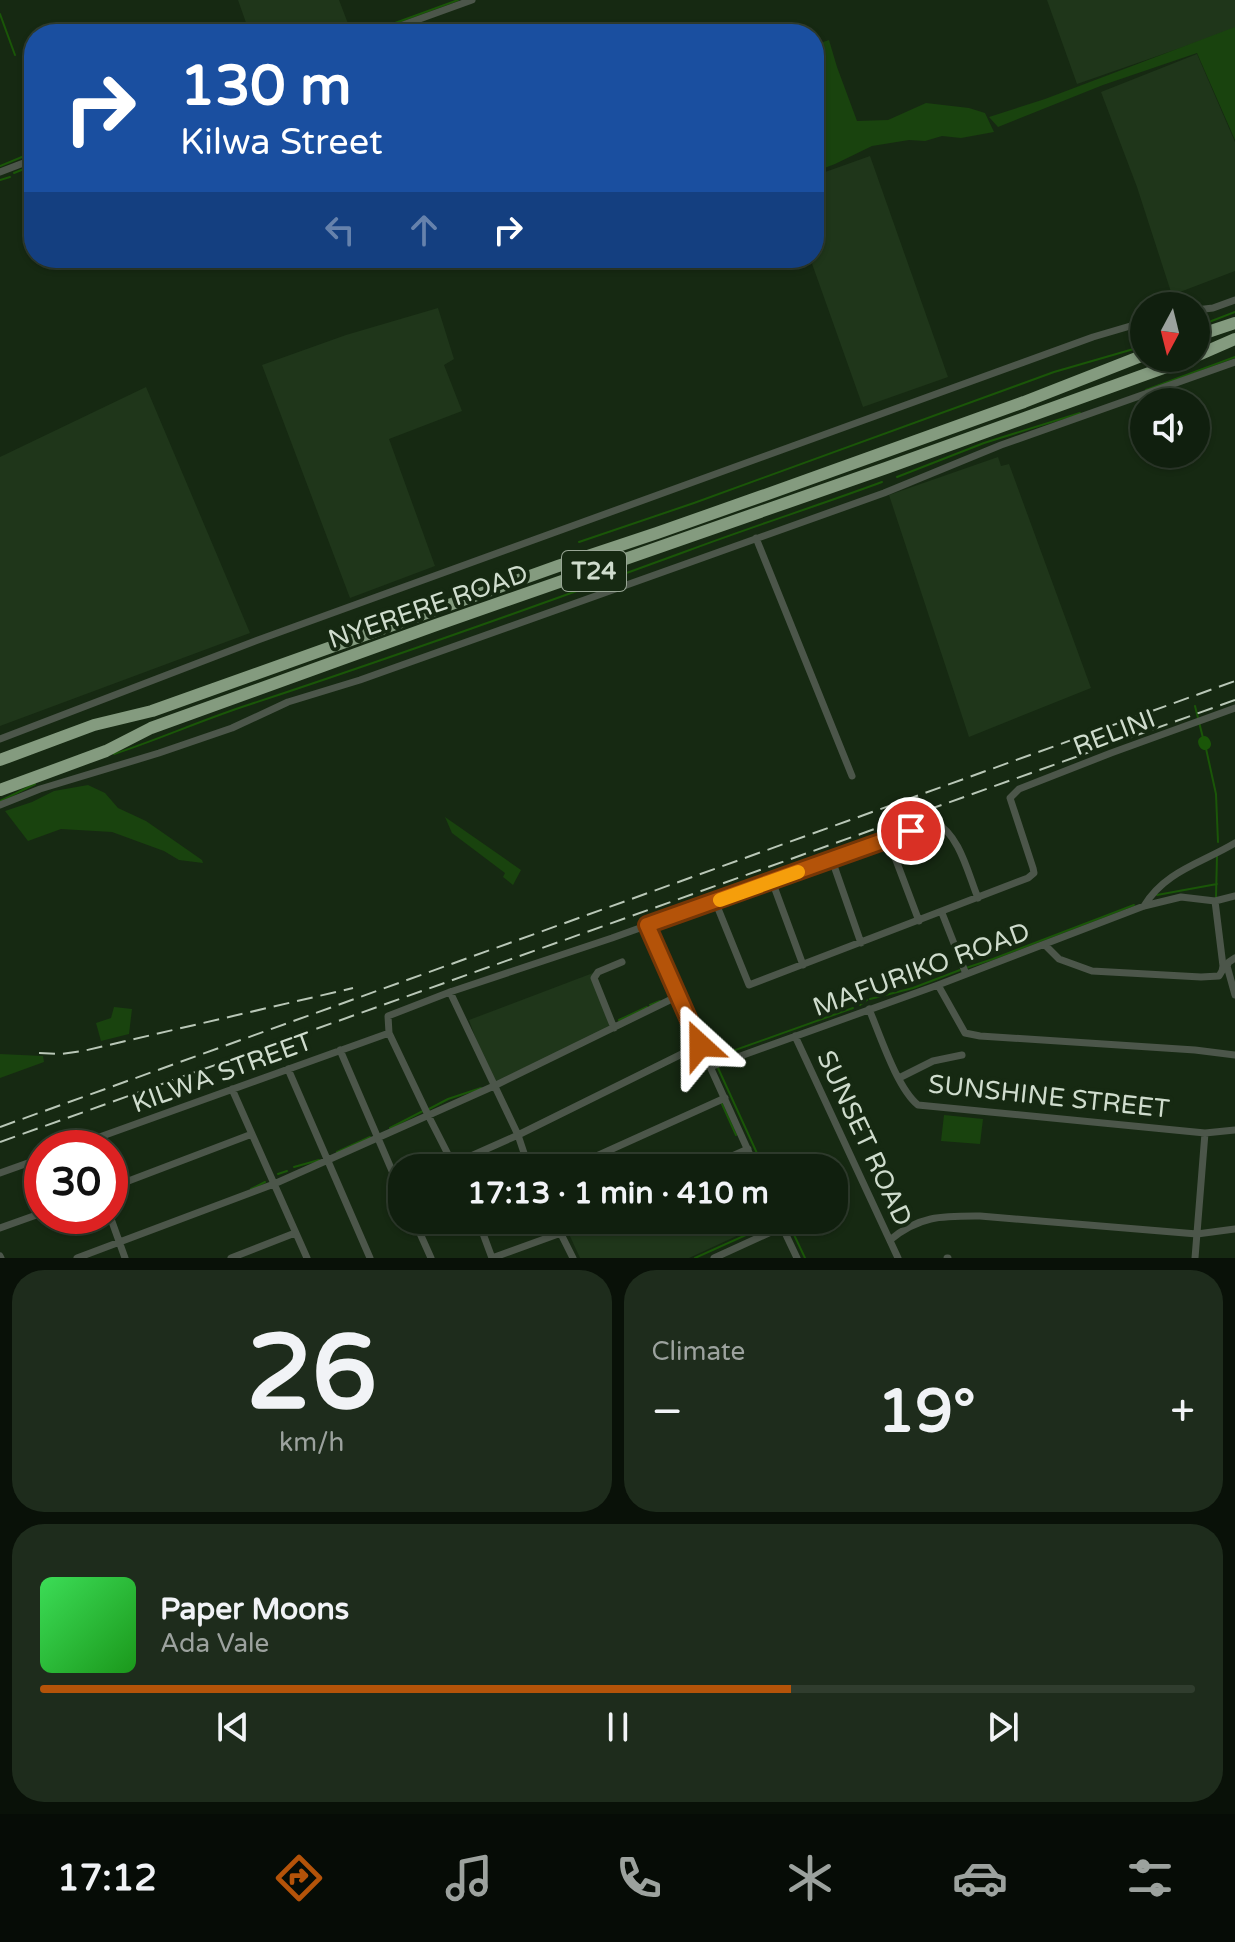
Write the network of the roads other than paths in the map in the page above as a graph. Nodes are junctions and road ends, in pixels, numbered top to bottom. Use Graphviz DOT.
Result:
graph roads {
  1 [pos="472,0"];
  2 [pos="406,24"];
  3 [pos="24,163"];
  4 [pos="0,172"];
  5 [pos="1235,300"];
  6 [pos="1210,308"];
  7 [pos="1235,323"];
  8 [pos="1130,326"];
  9 [pos="1210,331"];
  10 [pos="1235,339"];
  11 [pos="1210,350"];
  12 [pos="1130,360"];
  13 [pos="1235,362"];
  14 [pos="1152,372"];
  15 [pos="756,538"];
  16 [pos="1235,708"];
  17 [pos="0,739"];
  18 [pos="0,760"];
  19 [pos="852,776"];
  20 [pos="0,790"];
  21 [pos="0,805"];
  22 [pos="888,839"];
  23 [pos="1235,843"];
  24 [pos="832,860"];
  25 [pos="772,881"];
  26 [pos="1234,896"];
  27 [pos="978,898"];
  28 [pos="715,901"];
  29 [pos="1216,901"];
  30 [pos="1144,906"];
  31 [pos="942,913"];
  32 [pos="919,921"];
  33 [pos="647,925"];
  34 [pos="861,943"];
  35 [pos="1045,945"];
  36 [pos="1235,958"];
  37 [pos="622,962"];
  38 [pos="803,965"];
  39 [pos="966,974"];
  40 [pos="938,985"];
  41 [pos="450,992"];
  42 [pos="1235,995"];
  43 [pos="678,996"];
  44 [pos="869,1009"];
  45 [pos="614,1028"];
  46 [pos="389,1033"];
  47 [pos="795,1036"];
  48 [pos="700,1045"];
  49 [pos="340,1050"];
  50 [pos="962,1055"];
  51 [pos="1235,1055"];
  52 [pos="710,1067"];
  53 [pos="288,1069"];
  54 [pos="899,1078"];
  55 [pos="494,1086"];
  56 [pos="232,1089"];
  57 [pos="725,1098"];
  58 [pos="428,1115"];
  59 [pos="125,1130"];
  60 [pos="1235,1130"];
  61 [pos="1205,1133"];
  62 [pos="252,1134"];
  63 [pos="518,1135"];
  64 [pos="376,1138"];
  65 [pos="748,1149"];
  66 [pos="448,1154"];
  67 [pos="479,1154"];
  68 [pos="524,1154"];
  69 [pos="601,1154"];
  70 [pos="737,1154"];
  71 [pos="750,1154"];
  72 [pos="328,1160"];
  73 [pos="24,1164"];
  74 [pos="388,1164"];
  75 [pos="0,1173"];
  76 [pos="128,1181"];
  77 [pos="274,1184"];
  78 [pos="24,1219"];
  79 [pos="0,1228"];
  80 [pos="1235,1229"];
  81 [pos="295,1233"];
  82 [pos="116,1234"];
  83 [pos="420,1234"];
  84 [pos="483,1234"];
  85 [pos="558,1234"];
  86 [pos="561,1234"];
  87 [pos="759,1234"];
  88 [pos="785,1234"];
  89 [pos="1197,1234"];
  90 [pos="890,1240"];
  91 [pos="119,1243"];
  92 [pos="77,1258"];
  93 [pos="125,1258"];
  94 [pos="231,1258"];
  95 [pos="307,1258"];
  96 [pos="370,1258"];
  97 [pos="431,1258"];
  98 [pos="492,1258"];
  99 [pos="573,1258"];
  100 [pos="714,1258"];
  101 [pos="797,1258"];
  102 [pos="898,1258"];
  103 [pos="1195,1258"];
  1 -- 2 [label="street"];
  3 -- 4 [label="street"];
  5 -- 6 [label="street"];
  7 -- 9 [label="highway"];
  8 -- 17 [label="street"];
  10 -- 11 [label="highway, NYERERE ROAD / T24"];
  12 -- 18 [label="highway, NYERERE ROAD / T24"];
  13 -- 15 [label="street"];
  14 -- 20 [label="highway, NYERERE ROAD / T24"];
  15 -- 19 [label="street"];
  15 -- 21 [label="street"];
  16 -- 27 [label="street, RELINI"];
  22 -- 24 [label="street"];
  22 -- 27 [label="street"];
  22 -- 32 [label="street"];
  23 -- 30 [label="street, MAFURIKO ROAD"];
  24 -- 25 [label="street"];
  24 -- 34 [label="street"];
  25 -- 28 [label="street"];
  25 -- 38 [label="street"];
  26 -- 29 [label="street"];
  27 -- 31 [label="street"];
  28 -- 33 [label="street"];
  28 -- 38 [label="street"];
  29 -- 30 [label="street, MAFURIKO ROAD"];
  29 -- 35 [label="street"];
  30 -- 35 [label="street, MAFURIKO ROAD"];
  31 -- 32 [label="street"];
  31 -- 39 [label="street"];
  32 -- 34 [label="street"];
  33 -- 41 [label="street"];
  33 -- 43 [label="street"];
  34 -- 38 [label="street"];
  35 -- 39 [label="street, MAFURIKO ROAD"];
  36 -- 42 [label="street"];
  37 -- 45 [label="street"];
  39 -- 40 [label="street, MAFURIKO ROAD"];
  40 -- 44 [label="street, MAFURIKO ROAD"];
  40 -- 51 [label="street"];
  41 -- 46 [label="street"];
  41 -- 55 [label="street"];
  43 -- 45 [label="street"];
  43 -- 48 [label="street"];
  44 -- 47 [label="street, MAFURIKO ROAD"];
  44 -- 54 [label="street, SUNSHINE STREET"];
  45 -- 55 [label="street"];
  46 -- 49 [label="street, KILWA STREET"];
  46 -- 58 [label="street"];
  47 -- 52 [label="street, MAFURIKO ROAD"];
  47 -- 90 [label="street, SUNSET ROAD"];
  48 -- 52 [label="street"];
  48 -- 63 [label="street"];
  49 -- 53 [label="street, KILWA STREET"];
  49 -- 64 [label="street"];
  50 -- 54 [label="street"];
  52 -- 57 [label="street"];
  53 -- 56 [label="street, KILWA STREET"];
  53 -- 72 [label="street"];
  54 -- 61 [label="street, SUNSHINE STREET"];
  55 -- 58 [label="street"];
  55 -- 63 [label="street"];
  56 -- 59 [label="street, KILWA STREET"];
  56 -- 62 [label="street"];
  57 -- 65 [label="street"];
  57 -- 69 [label="street"];
  58 -- 64 [label="street"];
  58 -- 66 [label="street"];
  60 -- 61 [label="street, SUNSHINE STREET"];
  61 -- 89 [label="street"];
  62 -- 76 [label="street"];
  62 -- 77 [label="street"];
  63 -- 67 [label="street"];
  63 -- 68 [label="street"];
  64 -- 72 [label="street"];
  64 -- 74 [label="street"];
  65 -- 70 [label="street"];
  65 -- 71 [label="street"];
  72 -- 77 [label="street"];
  72 -- 96 [label="street"];
  73 -- 75 [label="street"];
  77 -- 81 [label="street"];
  77 -- 91 [label="street"];
  78 -- 79 [label="street"];
  80 -- 89 [label="street"];
  81 -- 94 [label="street"];
  81 -- 95 [label="street"];
  82 -- 91 [label="street"];
  83 -- 97 [label="street"];
  84 -- 98 [label="street"];
  85 -- 98 [label="street"];
  86 -- 99 [label="street"];
  87 -- 100 [label="street"];
  88 -- 101 [label="street"];
  89 -- 90 [label="street"];
  89 -- 103 [label="street"];
  90 -- 102 [label="street, SUNSET ROAD"];
  91 -- 92 [label="street"];
  91 -- 93 [label="street"];
}
